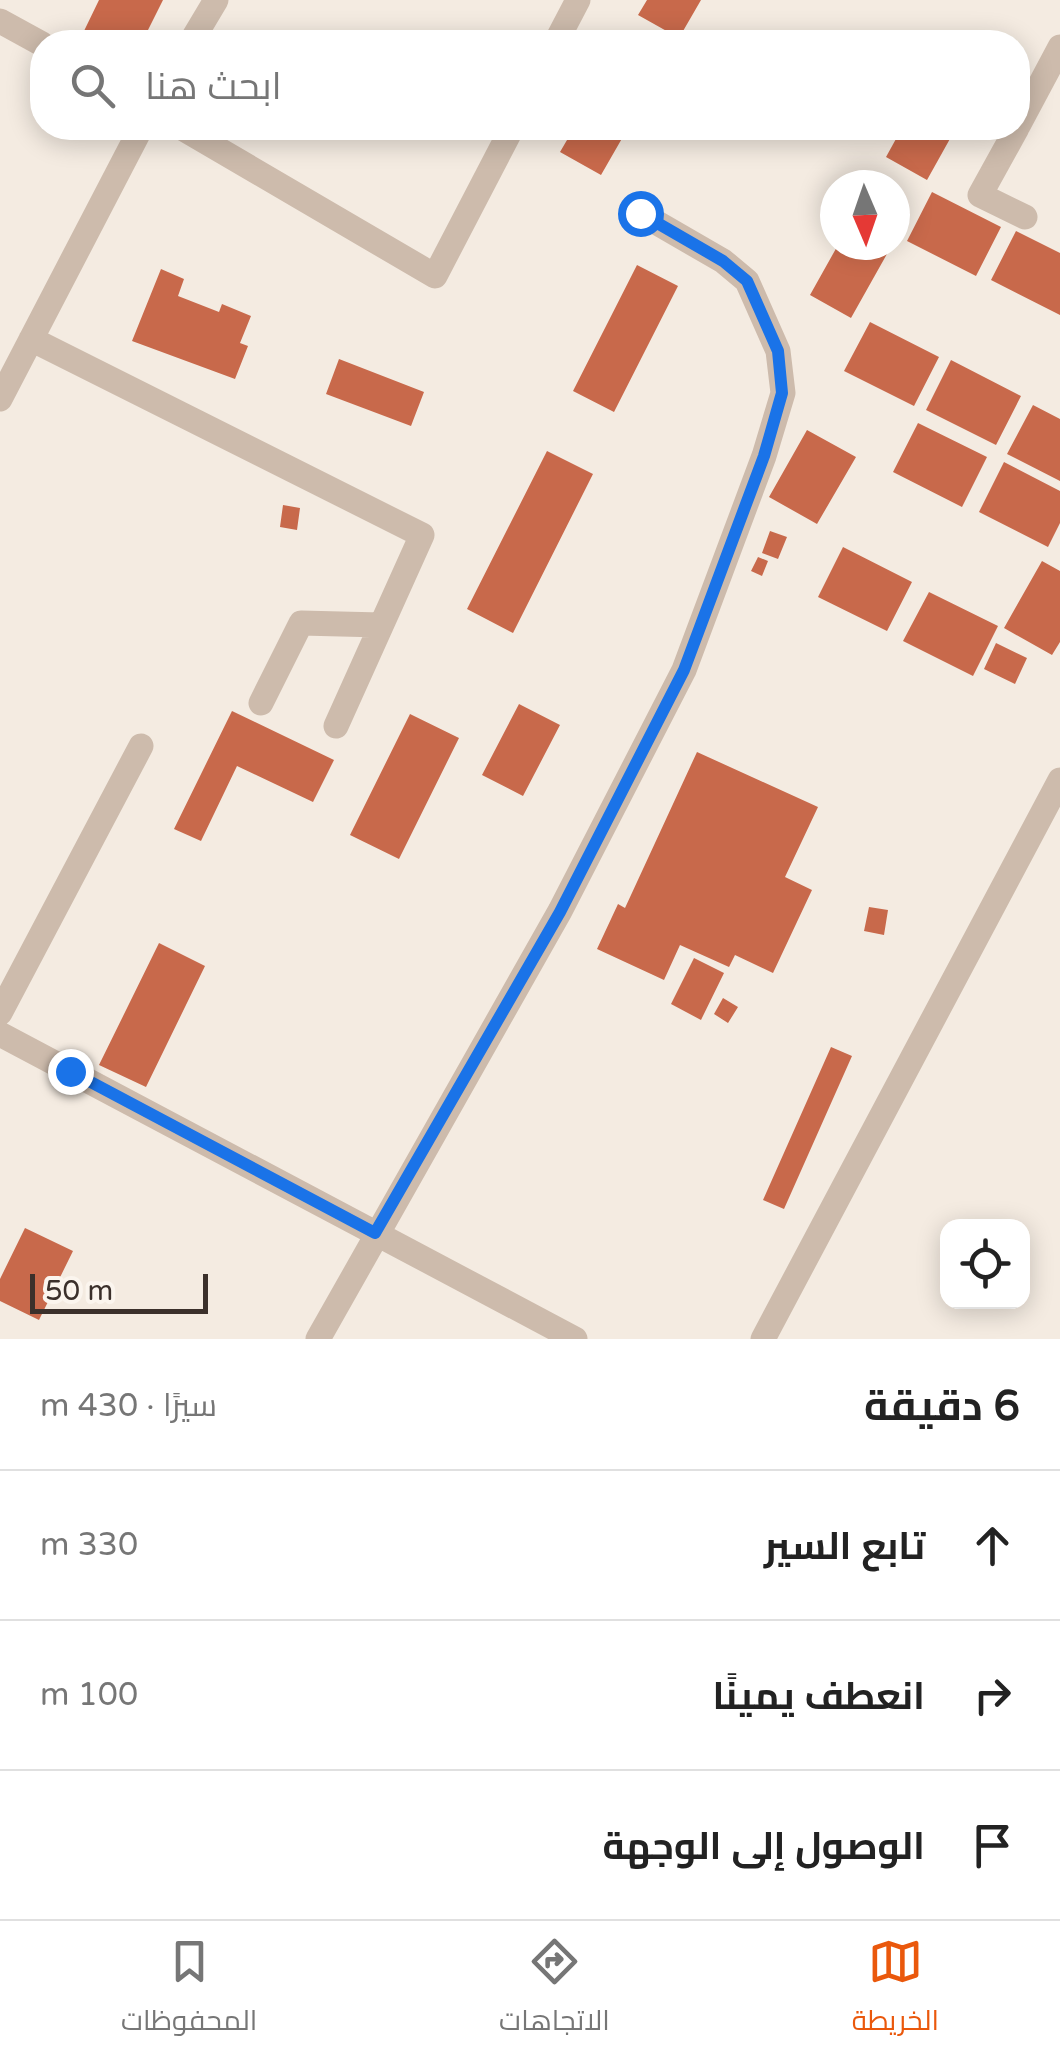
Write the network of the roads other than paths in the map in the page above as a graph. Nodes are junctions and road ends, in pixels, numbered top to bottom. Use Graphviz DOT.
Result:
graph roads {
  1 [pos="216,0"];
  2 [pos="578,0"];
  3 [pos="0,22"];
  4 [pos="198,30"];
  5 [pos="562,30"];
  6 [pos="30,38"];
  7 [pos="1060,47"];
  8 [pos="1030,103"];
  9 [pos="135,140"];
  10 [pos="203,140"];
  11 [pos="506,140"];
  12 [pos="1010,140"];
  13 [pos="640,213"];
  14 [pos="1025,217"];
  15 [pos="31,339"];
  16 [pos="0,400"];
  17 [pos="382,625"];
  18 [pos="261,703"];
  19 [pos="336,726"];
  20 [pos="141,746"];
  21 [pos="1060,780"];
  22 [pos="0,1030"];
  23 [pos="375,1233"];
  24 [pos="318,1339"];
  25 [pos="575,1339"];
  26 [pos="763,1339"];
  1 -- 4 [label="street"];
  2 -- 5 [label="street"];
  3 -- 6 [label="street"];
  7 -- 8 [label="street"];
  9 -- 15 [label="street"];
  10 -- 11 [label="street"];
  12 -- 14 [label="street"];
  13 -- 23 [label="street"];
  15 -- 16 [label="street"];
  15 -- 17 [label="street"];
  17 -- 18 [label="street"];
  17 -- 19 [label="street"];
  20 -- 22 [label="street"];
  21 -- 26 [label="street"];
  22 -- 23 [label="street"];
  23 -- 24 [label="street"];
  23 -- 25 [label="street"];
}
